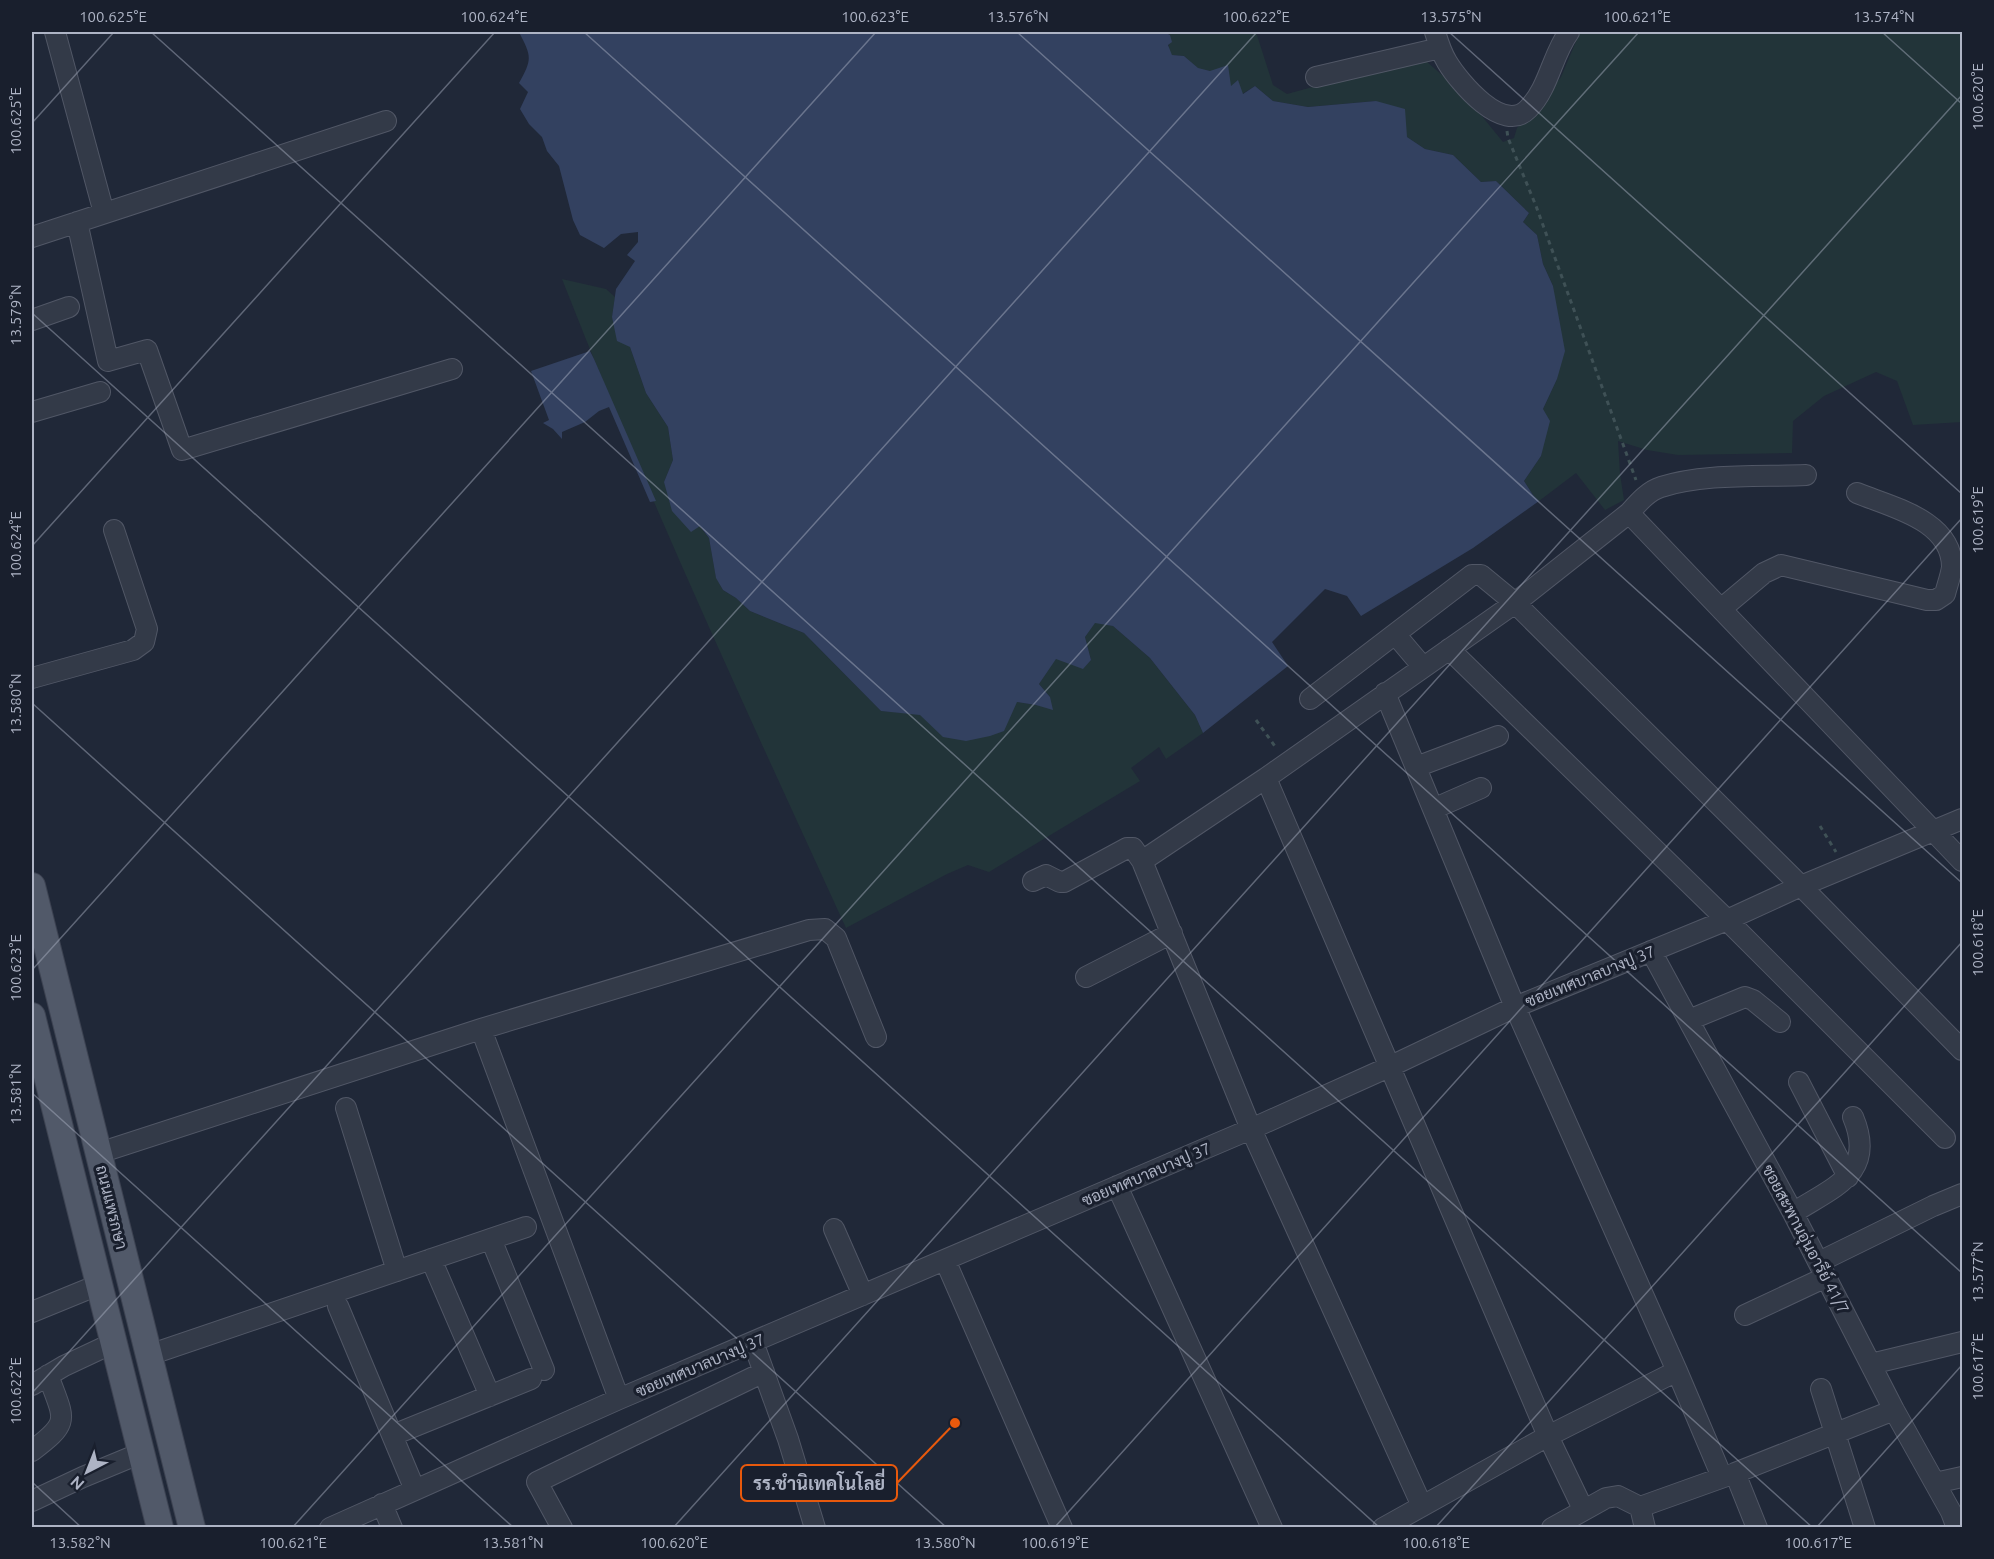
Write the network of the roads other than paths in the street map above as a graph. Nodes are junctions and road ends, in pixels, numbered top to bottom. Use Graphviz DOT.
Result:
graph roads {
  1 [pos="55,32"];
  2 [pos="1569,32"];
  3 [pos="1438,40"];
  4 [pos="1316,77"];
  5 [pos="386,121"];
  6 [pos="104,213"];
  7 [pos="77,222"];
  8 [pos="32,237"];
  9 [pos="69,307"];
  10 [pos="32,320"];
  11 [pos="452,369"];
  12 [pos="100,392"];
  13 [pos="32,412"];
  14 [pos="1806,476"];
  15 [pos="1857,493"];
  16 [pos="1629,513"];
  17 [pos="114,530"];
  18 [pos="1515,603"];
  19 [pos="1721,609"];
  20 [pos="1395,634"];
  21 [pos="1449,649"];
  22 [pos="1423,667"];
  23 [pos="32,678"];
  24 [pos="1385,693"];
  25 [pos="1310,699"];
  26 [pos="1498,736"];
  27 [pos="1416,767"];
  28 [pos="1266,778"];
  29 [pos="1481,788"];
  30 [pos="1433,809"];
  31 [pos="1962,819"];
  32 [pos="1932,830"];
  33 [pos="1143,861"];
  34 [pos="1962,861"];
  35 [pos="1033,881"];
  36 [pos="32,886"];
  37 [pos="1801,886"];
  38 [pos="1726,920"];
  39 [pos="1172,933"];
  40 [pos="1652,951"];
  41 [pos="1086,977"];
  42 [pos="1515,1007"];
  43 [pos="32,1016"];
  44 [pos="1689,1020"];
  45 [pos="1780,1022"];
  46 [pos="482,1029"];
  47 [pos="876,1037"];
  48 [pos="1962,1050"];
  49 [pos="1389,1067"];
  50 [pos="1799,1082"];
  51 [pos="346,1108"];
  52 [pos="1853,1117"];
  53 [pos="1251,1129"];
  54 [pos="1945,1138"];
  55 [pos="99,1153"];
  56 [pos="1848,1177"];
  57 [pos="1118,1186"];
  58 [pos="1962,1194"];
  59 [pos="1793,1213"];
  60 [pos="526,1227"];
  61 [pos="834,1229"];
  62 [pos="491,1239"];
  63 [pos="431,1259"];
  64 [pos="945,1260"];
  65 [pos="1822,1269"];
  66 [pos="397,1271"];
  67 [pos="98,1285"];
  68 [pos="863,1295"];
  69 [pos="338,1306"];
  70 [pos="32,1312"];
  71 [pos="1745,1316"];
  72 [pos="753,1342"];
  73 [pos="1962,1342"];
  74 [pos="113,1343"];
  75 [pos="149,1355"];
  76 [pos="1871,1364"];
  77 [pos="1677,1371"];
  78 [pos="764,1372"];
  79 [pos="40,1380"];
  80 [pos="1821,1389"];
  81 [pos="490,1396"];
  82 [pos="619,1399"];
  83 [pos="1894,1410"];
  84 [pos="1836,1434"];
  85 [pos="393,1435"];
  86 [pos="1548,1436"];
  87 [pos="32,1451"];
  88 [pos="141,1453"];
  89 [pos="1729,1475"];
  90 [pos="1962,1477"];
  91 [pos="1935,1483"];
  92 [pos="415,1490"];
  93 [pos="32,1502"];
  94 [pos="382,1504"];
  95 [pos="1422,1506"];
  96 [pos="1640,1507"];
  97 [pos="1583,1509"];
  98 [pos="1957,1516"];
  99 [pos="160,1527"];
  100 [pos="192,1527"];
  101 [pos="330,1527"];
  102 [pos="392,1527"];
  103 [pos="562,1527"];
  104 [pos="815,1527"];
  105 [pos="1062,1527"];
  106 [pos="1272,1527"];
  107 [pos="1383,1527"];
  108 [pos="1552,1527"];
  109 [pos="1645,1527"];
  110 [pos="1757,1527"];
  111 [pos="1865,1527"];
  1 -- 6 [label="street"];
  2 -- 3 [label="street"];
  3 -- 4 [label="street"];
  5 -- 6 [label="street"];
  6 -- 7 [label="street"];
  7 -- 8 [label="street"];
  7 -- 11 [label="street"];
  9 -- 10 [label="street"];
  12 -- 13 [label="street"];
  14 -- 16 [label="street"];
  15 -- 19 [label="street"];
  16 -- 18 [label="street"];
  16 -- 19 [label="street"];
  17 -- 23 [label="street"];
  18 -- 20 [label="street"];
  18 -- 21 [label="street"];
  18 -- 37 [label="street"];
  19 -- 32 [label="street"];
  20 -- 22 [label="street"];
  20 -- 25 [label="street"];
  21 -- 22 [label="street"];
  21 -- 38 [label="street"];
  22 -- 24 [label="street"];
  24 -- 27 [label="street"];
  24 -- 28 [label="street"];
  26 -- 27 [label="street"];
  27 -- 30 [label="street"];
  28 -- 33 [label="street"];
  28 -- 49 [label="street"];
  29 -- 30 [label="street"];
  30 -- 42 [label="street"];
  31 -- 32 [label="street, ซอยเทศบาลบางปู 37"];
  32 -- 34 [label="street"];
  32 -- 37 [label="street, ซอยเทศบาลบางปู 37"];
  33 -- 35 [label="street"];
  33 -- 39 [label="street"];
  36 -- 55 [label="main road, ถนนแพรกษา"];
  37 -- 38 [label="street, ซอยเทศบาลบางปู 37"];
  37 -- 48 [label="street"];
  38 -- 40 [label="street, ซอยเทศบาลบางปู 37"];
  38 -- 54 [label="street"];
  39 -- 41 [label="street"];
  39 -- 53 [label="street"];
  40 -- 42 [label="street, ซอยเทศบาลบางปู 37"];
  40 -- 44 [label="street, ซอยสะพานอุ่นอารีย์ 41/7"];
  42 -- 49 [label="street, ซอยเทศบาลบางปู 37"];
  42 -- 77 [label="street"];
  43 -- 67 [label="main road, ถนนแพรกษา"];
  44 -- 45 [label="street"];
  44 -- 59 [label="street, ซอยสะพานอุ่นอารีย์ 41/7"];
  46 -- 47 [label="street"];
  46 -- 55 [label="street"];
  46 -- 82 [label="street"];
  49 -- 53 [label="street, ซอยเทศบาลบางปู 37"];
  49 -- 86 [label="street"];
  50 -- 56 [label="street"];
  51 -- 66 [label="street"];
  52 -- 56 [label="street"];
  53 -- 57 [label="street, ซอยเทศบาลบางปู 37"];
  53 -- 95 [label="street"];
  55 -- 75 [label="main road, ถนนแพรกษา"];
  56 -- 59 [label="street"];
  57 -- 64 [label="street, ซอยเทศบาลบางปู 37"];
  57 -- 106 [label="street"];
  58 -- 65 [label="street"];
  59 -- 65 [label="street, ซอยสะพานอุ่นอารีย์ 41/7"];
  60 -- 62 [label="street"];
  61 -- 68 [label="street"];
  62 -- 63 [label="street"];
  62 -- 81 [label="street"];
  63 -- 66 [label="street"];
  63 -- 81 [label="street"];
  64 -- 68 [label="street, ซอยเทศบาลบางปู 37"];
  64 -- 105 [label="street"];
  65 -- 71 [label="street"];
  65 -- 76 [label="street, ซอยสะพานอุ่นอารีย์ 41/7"];
  66 -- 75 [label="street"];
  67 -- 70 [label="street"];
  67 -- 74 [label="main road, ถนนแพรกษา"];
  68 -- 72 [label="street, ซอยเทศบาลบางปู 37"];
  69 -- 85 [label="street"];
  72 -- 78 [label="street"];
  72 -- 82 [label="street, ซอยเทศบาลบางปู 37"];
  73 -- 76 [label="street"];
  74 -- 79 [label="street"];
  74 -- 88 [label="main road, ถนนแพรกษา"];
  75 -- 100 [label="main road, ถนนแพรกษา"];
  76 -- 83 [label="street, ซอยสะพานอุ่นอารีย์ 41/7"];
  77 -- 86 [label="street"];
  77 -- 89 [label="street"];
  78 -- 103 [label="street"];
  78 -- 104 [label="street"];
  79 -- 87 [label="street"];
  80 -- 84 [label="street"];
  81 -- 85 [label="street"];
  82 -- 92 [label="street, ซอยเทศบาลบางปู 37"];
  83 -- 84 [label="street"];
  83 -- 91 [label="street, ซอยสะพานอุ่นอารีย์ 41/7"];
  84 -- 89 [label="street"];
  84 -- 111 [label="street"];
  85 -- 92 [label="street"];
  86 -- 95 [label="street"];
  86 -- 97 [label="street"];
  88 -- 93 [label="street"];
  88 -- 99 [label="main road, ถนนแพรกษา"];
  89 -- 96 [label="street"];
  89 -- 110 [label="street"];
  90 -- 91 [label="street"];
  91 -- 98 [label="street, ซอยสะพานอุ่นอารีย์ 41/7"];
  92 -- 94 [label="street, ซอยเทศบาลบางปู 37"];
  94 -- 101 [label="street, ซอยเทศบาลบางปู 37"];
  94 -- 102 [label="street"];
  95 -- 107 [label="street"];
  96 -- 97 [label="street"];
  96 -- 109 [label="street"];
  97 -- 108 [label="street"];
}
